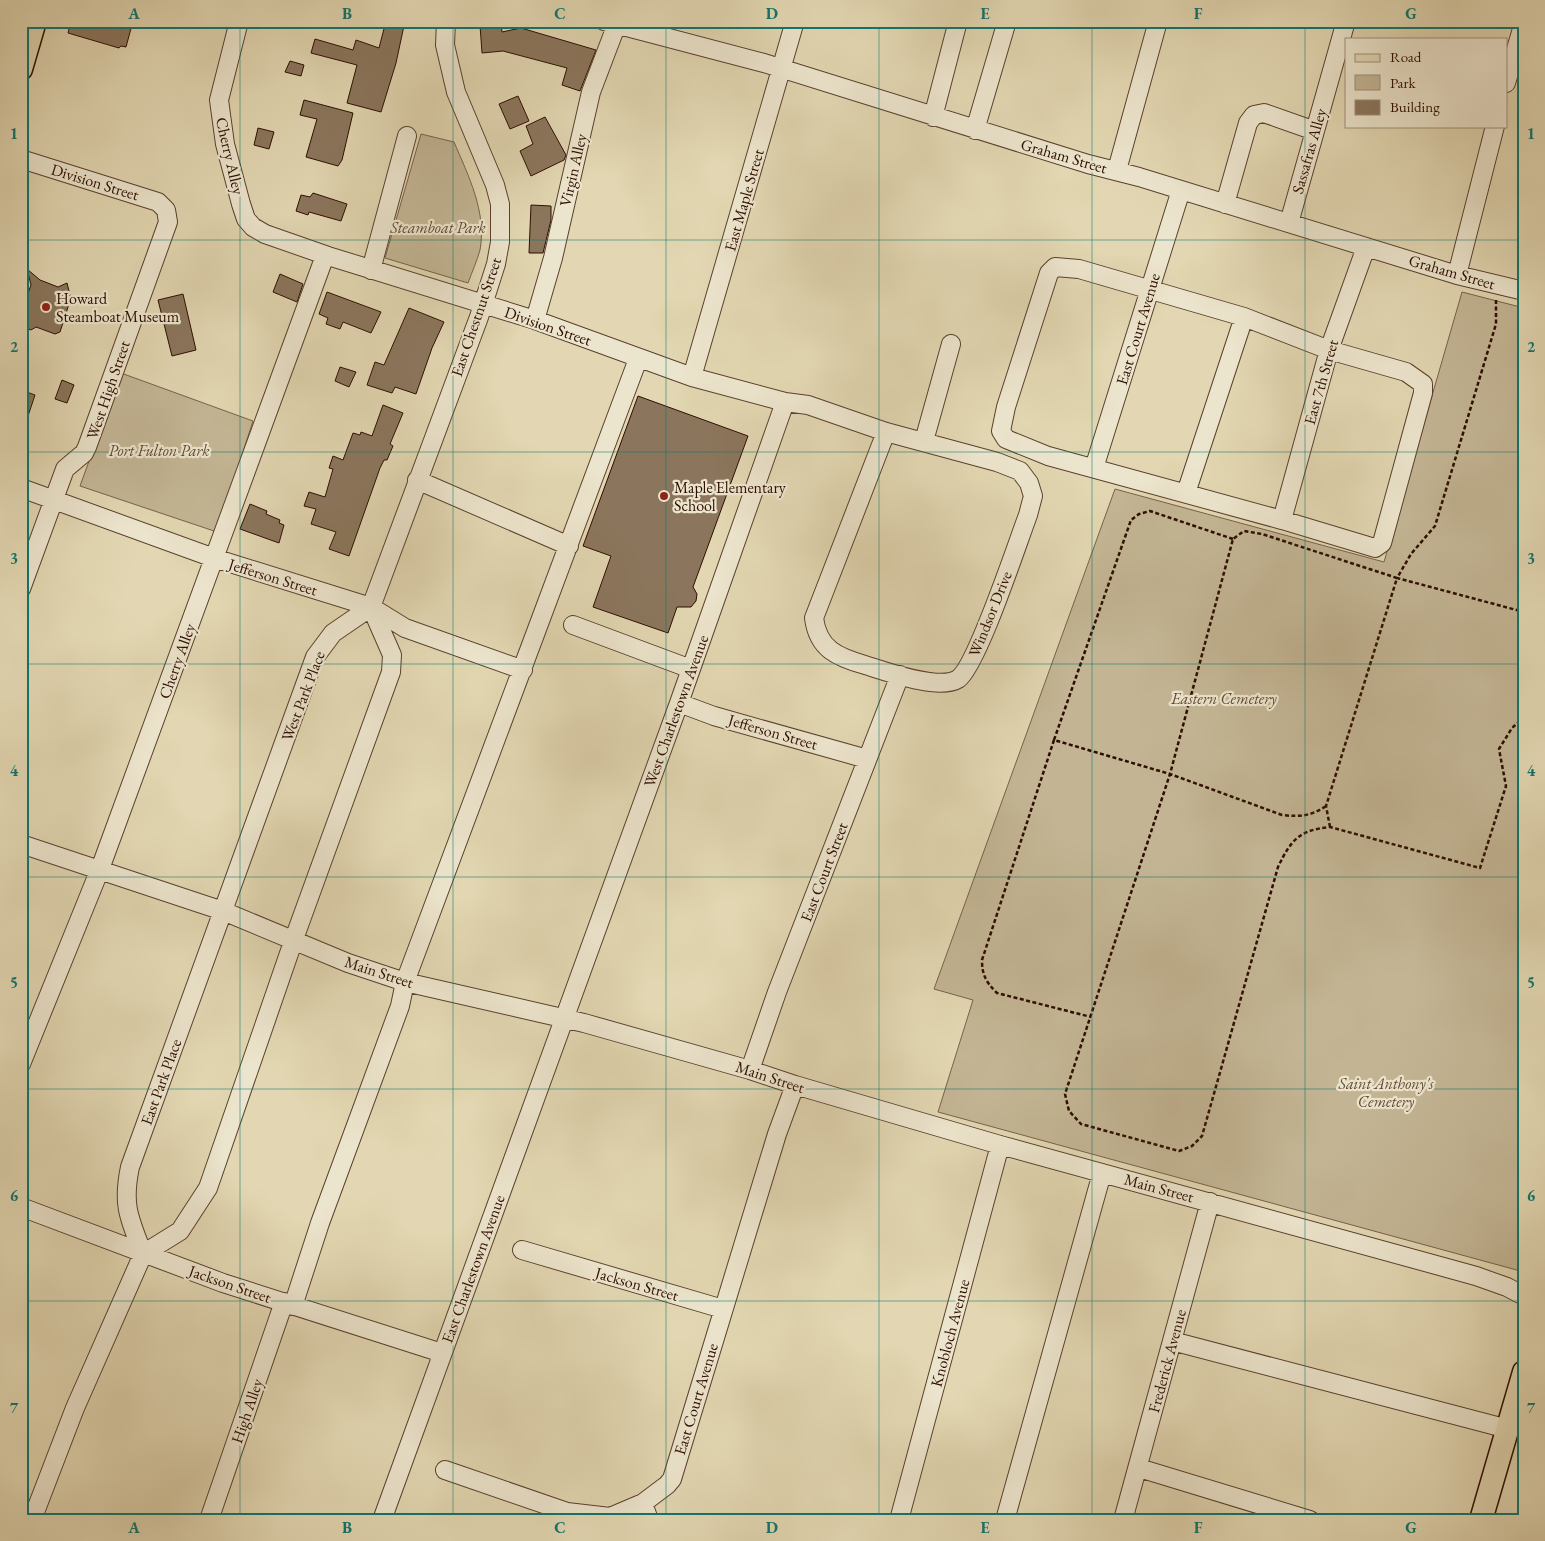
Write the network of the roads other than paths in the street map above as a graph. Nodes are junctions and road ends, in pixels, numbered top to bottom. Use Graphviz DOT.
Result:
graph roads {
  1 [pos="35,21"];
  2 [pos="239,21"];
  3 [pos="446,21"];
  4 [pos="795,21"];
  5 [pos="958,21"];
  6 [pos="1007,21"];
  7 [pos="1158,21"];
  8 [pos="1346,21"];
  9 [pos="613,23"];
  10 [pos="1523,30"];
  11 [pos="21,69"];
  12 [pos="782,69"];
  13 [pos="1508,78"];
  14 [pos="933,117"];
  15 [pos="1494,128"];
  16 [pos="975,130"];
  17 [pos="1315,131"];
  18 [pos="407,136"];
  19 [pos="21,159"];
  20 [pos="1117,170"];
  21 [pos="1181,190"];
  22 [pos="241,204"];
  23 [pos="1226,204"];
  24 [pos="166,210"];
  25 [pos="1288,223"];
  26 [pos="1366,247"];
  27 [pos="328,256"];
  28 [pos="371,270"];
  29 [pos="1457,275"];
  30 [pos="1151,290"];
  31 [pos="1524,291"];
  32 [pos="483,305"];
  33 [pos="1244,317"];
  34 [pos="534,320"];
  35 [pos="951,344"];
  36 [pos="1329,350"];
  37 [pos="638,359"];
  38 [pos="692,377"];
  39 [pos="785,402"];
  40 [pos="886,432"];
  41 [pos="924,441"];
  42 [pos="1094,468"];
  43 [pos="417,480"];
  44 [pos="21,488"];
  45 [pos="1186,493"];
  46 [pos="53,500"];
  47 [pos="1282,520"];
  48 [pos="569,546"];
  49 [pos="214,558"];
  50 [pos="21,590"];
  51 [pos="371,607"];
  52 [pos="573,625"];
  53 [pos="691,668"];
  54 [pos="523,670"];
  55 [pos="900,675"];
  56 [pos="679,703"];
  57 [pos="868,759"];
  58 [pos="21,844"];
  59 [pos="100,869"];
  60 [pos="223,911"];
  61 [pos="294,939"];
  62 [pos="405,982"];
  63 [pos="564,1018"];
  64 [pos="21,1064"];
  65 [pos="750,1070"];
  66 [pos="795,1086"];
  67 [pos="1000,1145"];
  68 [pos="1102,1173"];
  69 [pos="1210,1202"];
  70 [pos="21,1207"];
  71 [pos="522,1250"];
  72 [pos="144,1254"];
  73 [pos="1524,1296"];
  74 [pos="289,1304"];
  75 [pos="723,1309"];
  76 [pos="1172,1341"];
  77 [pos="442,1353"];
  78 [pos="1523,1381"];
  79 [pos="1508,1430"];
  80 [pos="1139,1468"];
  81 [pos="445,1470"];
  82 [pos="643,1503"];
  83 [pos="29,1517"];
  84 [pos="209,1520"];
  85 [pos="382,1520"];
  86 [pos="649,1520"];
  87 [pos="899,1520"];
  88 [pos="1005,1520"];
  89 [pos="1124,1520"];
  90 [pos="1310,1520"];
  91 [pos="1481,1520"];
  1 -- 11 [label="main road"];
  2 -- 22 [label="street, Cherry Alley"];
  3 -- 32 [label="street, East Chestnut Street"];
  4 -- 12 [label="street, East Maple Street"];
  5 -- 14 [label="street"];
  6 -- 16 [label="street"];
  7 -- 20 [label="street"];
  8 -- 17 [label="street, Sassafras Alley"];
  9 -- 12 [label="street, Graham Street"];
  9 -- 34 [label="street, Virgin Alley"];
  10 -- 13 [label="street"];
  12 -- 14 [label="street, Graham Street"];
  12 -- 38 [label="street, East Maple Street"];
  14 -- 16 [label="street, Graham Street"];
  15 -- 29 [label="street"];
  16 -- 20 [label="street, Graham Street"];
  17 -- 23 [label="street"];
  17 -- 25 [label="street, Sassafras Alley"];
  18 -- 28 [label="street"];
  19 -- 24 [label="street, Division Street"];
  20 -- 21 [label="street, Graham Street"];
  21 -- 23 [label="street, Graham Street"];
  21 -- 30 [label="street, East Court Avenue"];
  22 -- 27 [label="street, Division Street"];
  23 -- 25 [label="street, Graham Street"];
  24 -- 46 [label="street, West High Street"];
  25 -- 26 [label="street, Graham Street"];
  26 -- 29 [label="street, Graham Street"];
  26 -- 36 [label="street, East 7th Street"];
  27 -- 28 [label="street, Division Street"];
  27 -- 49 [label="street, Cherry Alley"];
  28 -- 32 [label="street, Division Street"];
  29 -- 31 [label="street, Graham Street"];
  30 -- 33 [label="street"];
  30 -- 42 [label="street, East Court Avenue"];
  30 -- 42 [label="street"];
  32 -- 34 [label="street, Division Street"];
  32 -- 43 [label="street, East Chestnut Street"];
  33 -- 36 [label="street"];
  33 -- 45 [label="street"];
  34 -- 37 [label="street, Division Street"];
  35 -- 41 [label="street"];
  36 -- 47 [label="street, East 7th Street"];
  36 -- 47 [label="street"];
  37 -- 38 [label="street, Division Street"];
  37 -- 48 [label="street, High Alley"];
  38 -- 39 [label="street, Division Street"];
  39 -- 40 [label="street, Windsor Drive"];
  39 -- 53 [label="street, West Charlestown Avenue"];
  40 -- 41 [label="street, Windsor Drive"];
  40 -- 55 [label="street, Windsor Drive"];
  41 -- 55 [label="street, Windsor Drive"];
  42 -- 45 [label="street"];
  43 -- 48 [label="street"];
  43 -- 51 [label="street, East Chestnut Street"];
  44 -- 46 [label="street, Jefferson Street"];
  45 -- 47 [label="street"];
  46 -- 49 [label="street, Jefferson Street"];
  46 -- 50 [label="street, West High Street"];
  48 -- 54 [label="street, High Alley"];
  49 -- 51 [label="street, Jefferson Street"];
  49 -- 59 [label="street, Cherry Alley"];
  51 -- 54 [label="street, Jefferson Street"];
  51 -- 60 [label="street, West Park Place"];
  51 -- 61 [label="street"];
  52 -- 53 [label="street"];
  53 -- 56 [label="street, West Charlestown Avenue"];
  54 -- 62 [label="street, High Alley"];
  55 -- 57 [label="street, East Court Street"];
  56 -- 57 [label="street, Jefferson Street"];
  56 -- 63 [label="street, West Charlestown Avenue"];
  57 -- 65 [label="street, East Court Street"];
  58 -- 59 [label="street, Main Street"];
  59 -- 60 [label="street, Main Street"];
  59 -- 64 [label="street, Cherry Alley"];
  60 -- 61 [label="street, Main Street"];
  60 -- 72 [label="street, East Park Place"];
  61 -- 62 [label="street, Main Street"];
  61 -- 72 [label="street"];
  62 -- 63 [label="street, Main Street"];
  62 -- 74 [label="street, High Alley"];
  63 -- 65 [label="street, Main Street"];
  63 -- 77 [label="street, East Charlestown Avenue"];
  65 -- 66 [label="street, Main Street"];
  66 -- 67 [label="street, Main Street"];
  66 -- 75 [label="street, East Court Avenue"];
  67 -- 68 [label="street, Main Street"];
  67 -- 87 [label="street, Knobloch Avenue"];
  68 -- 69 [label="street, Main Street"];
  68 -- 88 [label="street"];
  69 -- 73 [label="street, Main Street"];
  69 -- 76 [label="street, Frederick Avenue"];
  70 -- 72 [label="street, Jackson Street"];
  71 -- 75 [label="street, Jackson Street"];
  72 -- 74 [label="street, Jackson Street"];
  72 -- 83 [label="street"];
  74 -- 77 [label="street, Jackson Street"];
  74 -- 84 [label="street, High Alley"];
  75 -- 82 [label="street, East Court Avenue"];
  76 -- 79 [label="street"];
  76 -- 80 [label="street, Frederick Avenue"];
  77 -- 85 [label="street, East Charlestown Avenue"];
  78 -- 79 [label="main road"];
  79 -- 91 [label="main road"];
  80 -- 89 [label="street, Frederick Avenue"];
  80 -- 90 [label="street"];
  81 -- 82 [label="street, East Court Avenue"];
  82 -- 86 [label="street"];
}
